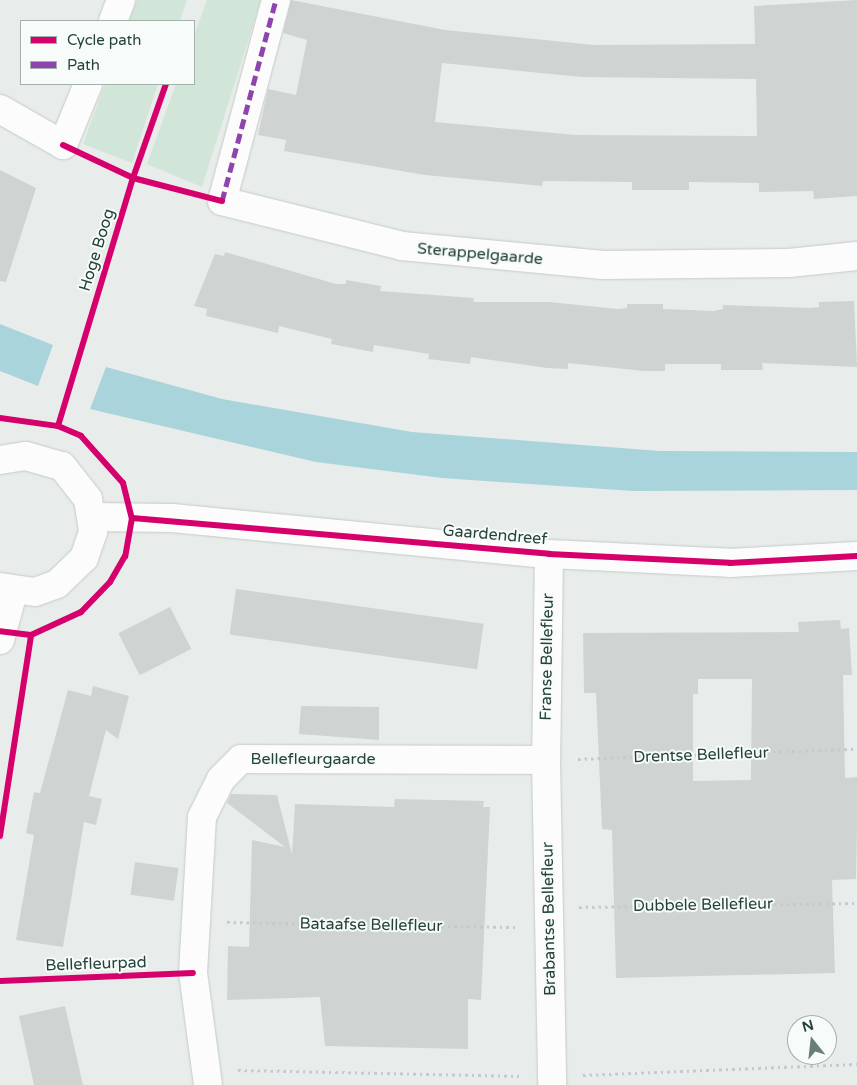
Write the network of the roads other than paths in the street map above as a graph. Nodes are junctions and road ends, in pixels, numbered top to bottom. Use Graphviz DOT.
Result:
graph roads {
  1 [pos="121,0"];
  2 [pos="276,0"];
  3 [pos="113,20"];
  4 [pos="88,85"];
  5 [pos="0,109"];
  6 [pos="857,256"];
  7 [pos="0,460"];
  8 [pos="92,517"];
  9 [pos="549,554"];
  10 [pos="857,556"];
  11 [pos="7,590"];
  12 [pos="0,640"];
  13 [pos="546,760"];
  14 [pos="206,1077"];
  15 [pos="552,1081"];
  1 -- 3 [label="street"];
  2 -- 6 [label="street, Sterappelgaarde"];
  4 -- 5 [label="street"];
  7 -- 8 [label="street"];
  8 -- 9 [label="street, Gaardendreef"];
  8 -- 11 [label="street"];
  9 -- 10 [label="street, Gaardendreef"];
  9 -- 13 [label="street, Franse Bellefleur"];
  11 -- 12 [label="street"];
  13 -- 14 [label="street, Bellefleurgaarde"];
  13 -- 15 [label="street, Brabantse Bellefleur"];
}
